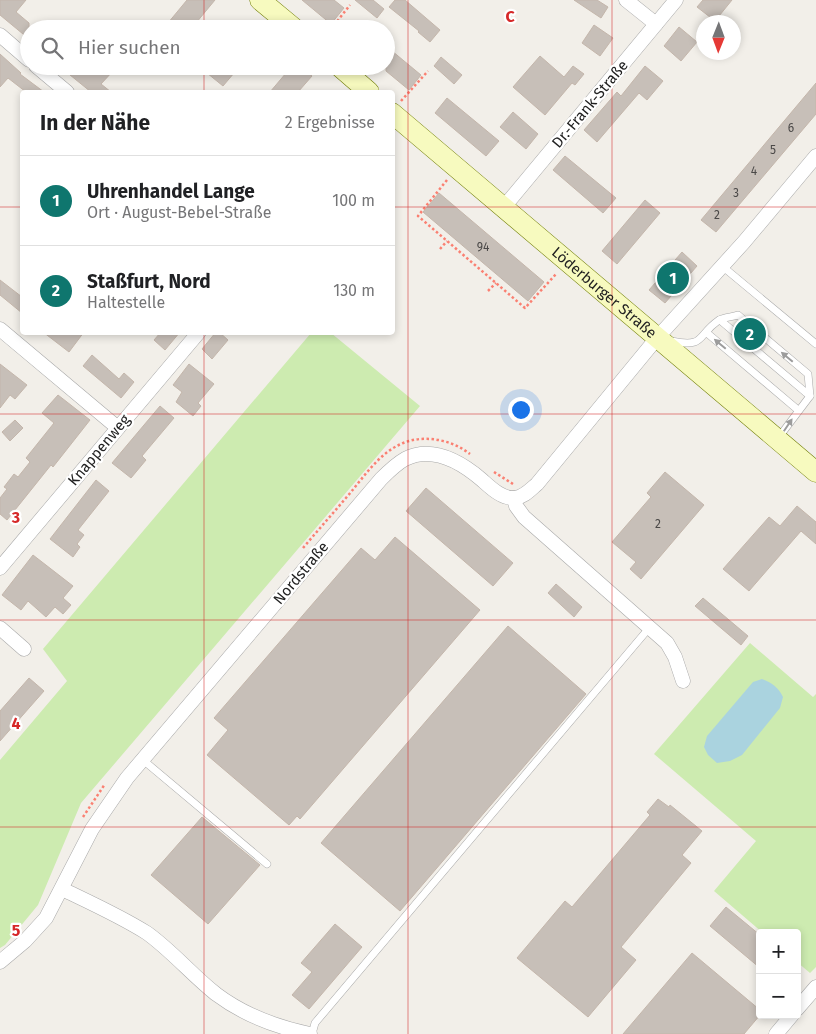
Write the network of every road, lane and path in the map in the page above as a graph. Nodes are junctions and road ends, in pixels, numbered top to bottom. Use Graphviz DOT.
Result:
graph roads {
  1 [pos="260,0"];
  2 [pos="626,0"];
  3 [pos="676,0"];
  4 [pos="350,5"];
  5 [pos="284,20"];
  6 [pos="338,20"];
  7 [pos="656,24"];
  8 [pos="0,35"];
  9 [pos="20,52"];
  10 [pos="428,71"];
  11 [pos="46,75"];
  12 [pos="349,75"];
  13 [pos="64,90"];
  14 [pos="367,90"];
  15 [pos="395,108"];
  16 [pos="816,156"];
  17 [pos="456,167"];
  18 [pos="504,207"];
  19 [pos="447,241"];
  20 [pos="440,249"];
  21 [pos="568,261"];
  22 [pos="722,266"];
  23 [pos="496,283"];
  24 [pos="488,291"];
  25 [pos="720,320"];
  26 [pos="1,331"];
  27 [pos="707,333"];
  28 [pos="196,335"];
  29 [pos="658,338"];
  30 [pos="816,344"];
  31 [pos="810,396"];
  32 [pos="798,410"];
  33 [pos="118,428"];
  34 [pos="777,439"];
  35 [pos="816,472"];
  36 [pos="514,498"];
  37 [pos="0,568"];
  38 [pos="650,627"];
  39 [pos="0,628"];
  40 [pos="24,649"];
  41 [pos="683,681"];
  42 [pos="143,760"];
  43 [pos="268,864"];
  44 [pos="62,889"];
  45 [pos="0,962"];
  46 [pos="816,987"];
  47 [pos="801,1004"];
  48 [pos="789,1019"];
  49 [pos="311,1034"];
  50 [pos="776,1034"];
  1 -- 5 [label="street"];
  2 -- 7 [label="street"];
  3 -- 7 [label="street, Dr.-Frank-Straße"];
  4 -- 6 [label="path"];
  7 -- 18 [label="street, Dr.-Frank-Straße"];
  8 -- 9 [label="street"];
  10 -- 15 [label="path"];
  11 -- 13 [label="street"];
  12 -- 14 [label="street"];
  15 -- 17 [label="street, Löderburger Straße"];
  16 -- 22 [label="street"];
  17 -- 18 [label="street, Löderburger Straße"];
  17 -- 19 [label="path"];
  18 -- 21 [label="street, Löderburger Straße"];
  19 -- 20 [label="path"];
  19 -- 23 [label="path"];
  21 -- 23 [label="path"];
  21 -- 29 [label="street, Löderburger Straße"];
  22 -- 29 [label="street"];
  22 -- 30 [label="lane"];
  23 -- 24 [label="path"];
  25 -- 27 [label="lane"];
  25 -- 31 [label="lane"];
  31 -- 25 [label="lane, one-way"];
  26 -- 33 [label="street"];
  27 -- 29 [label="lane"];
  32 -- 27 [label="lane, one-way"];
  28 -- 33 [label="street, Knappenweg"];
  29 -- 34 [label="street, Löderburger Straße"];
  29 -- 36 [label="street"];
  31 -- 32 [label="lane"];
  34 -- 32 [label="lane, one-way"];
  33 -- 37 [label="street, Knappenweg"];
  34 -- 35 [label="street, Löderburger Straße"];
  36 -- 38 [label="street"];
  36 -- 42 [label="street, Nordstraße"];
  38 -- 41 [label="street"];
  38 -- 49 [label="lane"];
  39 -- 40 [label="street"];
  42 -- 43 [label="lane"];
  42 -- 44 [label="street, Nordstraße"];
  44 -- 45 [label="street, Nordstraße"];
  44 -- 49 [label="street"];
  46 -- 47 [label="street"];
  48 -- 50 [label="street"];
}
